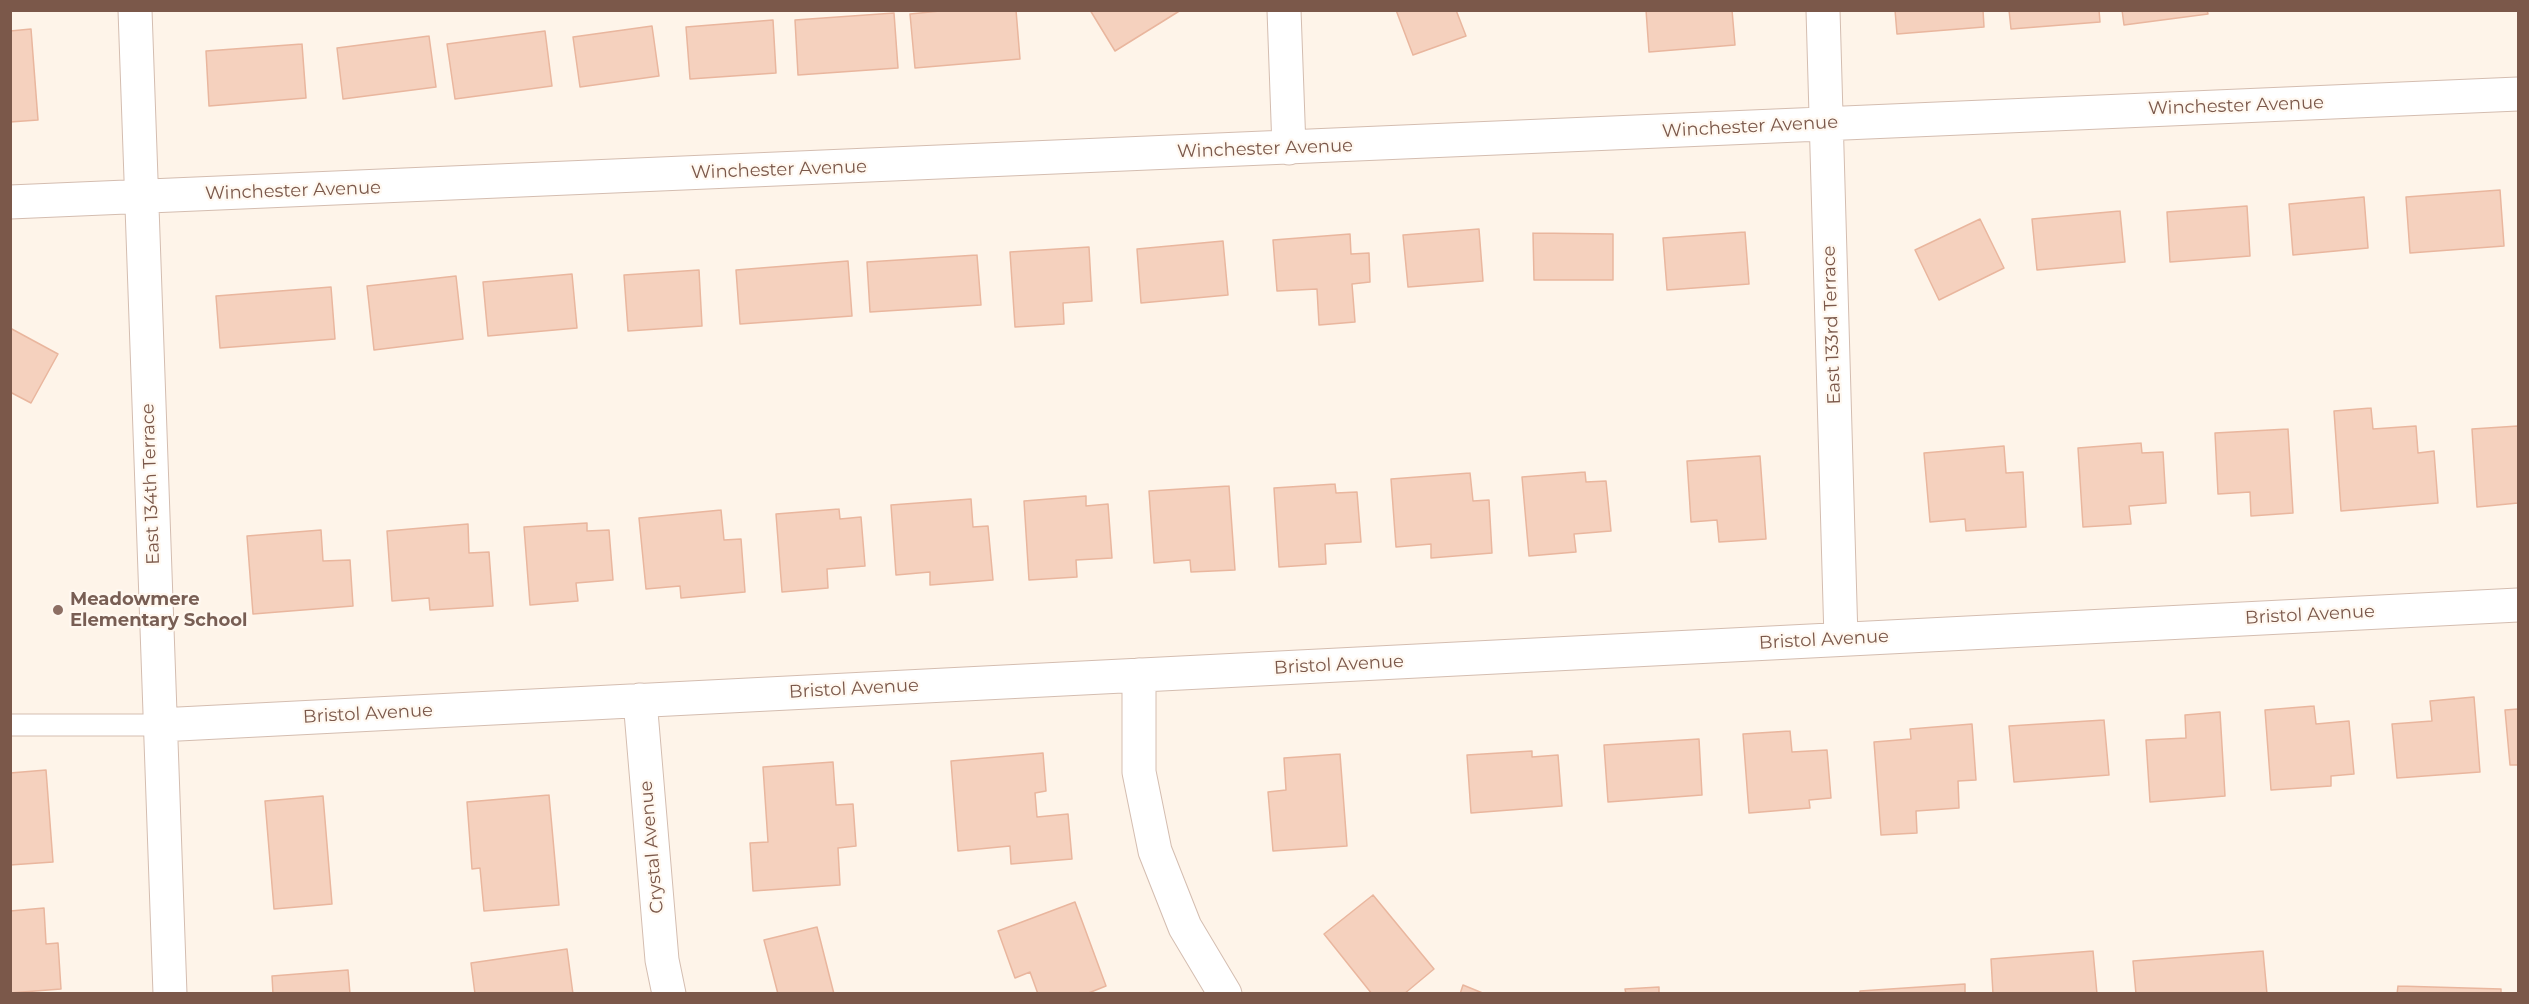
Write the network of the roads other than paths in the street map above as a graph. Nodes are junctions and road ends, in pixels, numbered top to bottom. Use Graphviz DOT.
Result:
graph roads {
  1 [pos="135,10"];
  2 [pos="1284,10"];
  3 [pos="1823,10"];
  4 [pos="2518,94"];
  5 [pos="1827,124"];
  6 [pos="1289,148"];
  7 [pos="142,197"];
  8 [pos="10,202"];
  9 [pos="2518,605"];
  10 [pos="1841,639"];
  11 [pos="1138,675"];
  12 [pos="640,700"];
  13 [pos="10,725"];
  14 [pos="159,725"];
  15 [pos="170,993"];
  16 [pos="669,993"];
  17 [pos="1225,993"];
  1 -- 7 [label="street, East 134th Terrace"];
  2 -- 6 [label="street"];
  3 -- 5 [label="street, East 133rd Terrace"];
  4 -- 5 [label="street, Winchester Avenue"];
  5 -- 6 [label="street, Winchester Avenue"];
  5 -- 10 [label="street, East 133rd Terrace"];
  6 -- 7 [label="street, Winchester Avenue"];
  7 -- 8 [label="street, Winchester Avenue"];
  7 -- 14 [label="street, East 134th Terrace"];
  9 -- 10 [label="street, Bristol Avenue"];
  10 -- 11 [label="street, Bristol Avenue"];
  11 -- 12 [label="street, Bristol Avenue"];
  11 -- 17 [label="street"];
  12 -- 14 [label="street, Bristol Avenue"];
  12 -- 16 [label="street, Crystal Avenue"];
  13 -- 14 [label="lane"];
  14 -- 15 [label="street, East 134th Terrace"];
}
